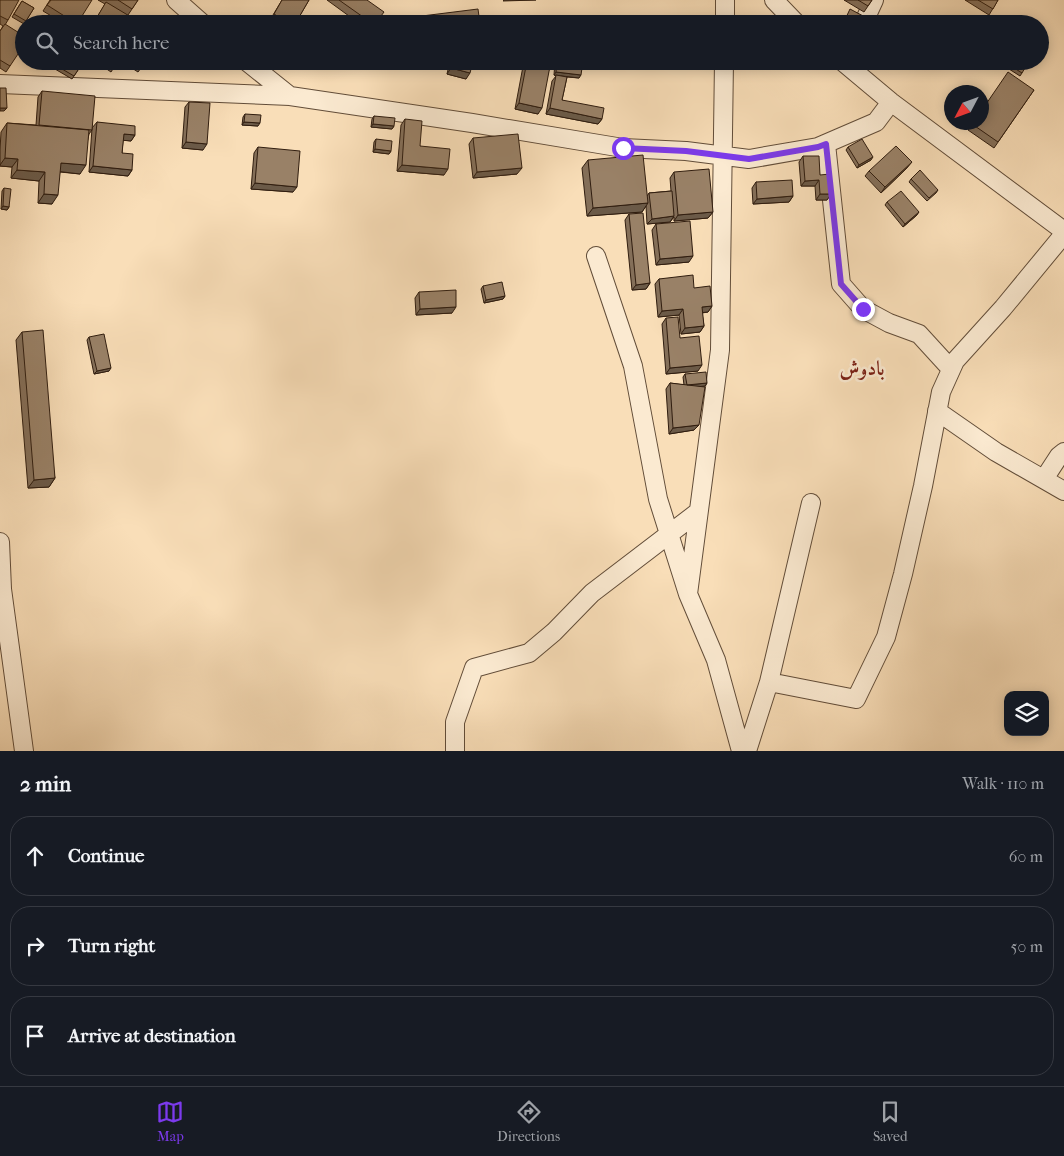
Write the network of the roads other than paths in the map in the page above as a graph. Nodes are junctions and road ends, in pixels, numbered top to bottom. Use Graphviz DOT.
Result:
graph roads {
  1 [pos="176,0"];
  2 [pos="725,0"];
  3 [pos="774,0"];
  4 [pos="874,0"];
  5 [pos="192,15"];
  6 [pos="725,15"];
  7 [pos="788,15"];
  8 [pos="867,15"];
  9 [pos="257,70"];
  10 [pos="724,70"];
  11 [pos="853,70"];
  12 [pos="0,84"];
  13 [pos="290,96"];
  14 [pos="891,102"];
  15 [pos="826,144"];
  16 [pos="722,156"];
  17 [pos="1064,233"];
  18 [pos="596,256"];
  19 [pos="951,369"];
  20 [pos="937,411"];
  21 [pos="1064,452"];
  22 [pos="1044,480"];
  23 [pos="1064,491"];
  24 [pos="811,503"];
  25 [pos="698,512"];
  26 [pos="668,533"];
  27 [pos="0,542"];
  28 [pos="1,588"];
  29 [pos="688,594"];
  30 [pos="5,647"];
  31 [pos="769,682"];
  32 [pos="24,751"];
  33 [pos="455,751"];
  34 [pos="741,751"];
  35 [pos="747,751"];
  1 -- 5 [label="street"];
  2 -- 6 [label="street"];
  3 -- 7 [label="street"];
  4 -- 8 [label="street"];
  9 -- 13 [label="street"];
  10 -- 16 [label="street"];
  11 -- 14 [label="street"];
  12 -- 13 [label="street"];
  13 -- 16 [label="street"];
  14 -- 15 [label="street"];
  14 -- 17 [label="street"];
  15 -- 16 [label="street"];
  15 -- 19 [label="street"];
  16 -- 25 [label="street"];
  17 -- 19 [label="street"];
  18 -- 26 [label="street"];
  19 -- 20 [label="street"];
  20 -- 22 [label="street"];
  20 -- 31 [label="street"];
  21 -- 22 [label="street"];
  22 -- 23 [label="street"];
  24 -- 31 [label="street"];
  25 -- 26 [label="street"];
  25 -- 29 [label="street"];
  26 -- 29 [label="street"];
  26 -- 33 [label="street"];
  27 -- 28 [label="street"];
  28 -- 30 [label="street"];
  29 -- 34 [label="street"];
  30 -- 32 [label="street"];
  31 -- 35 [label="street"];
}
